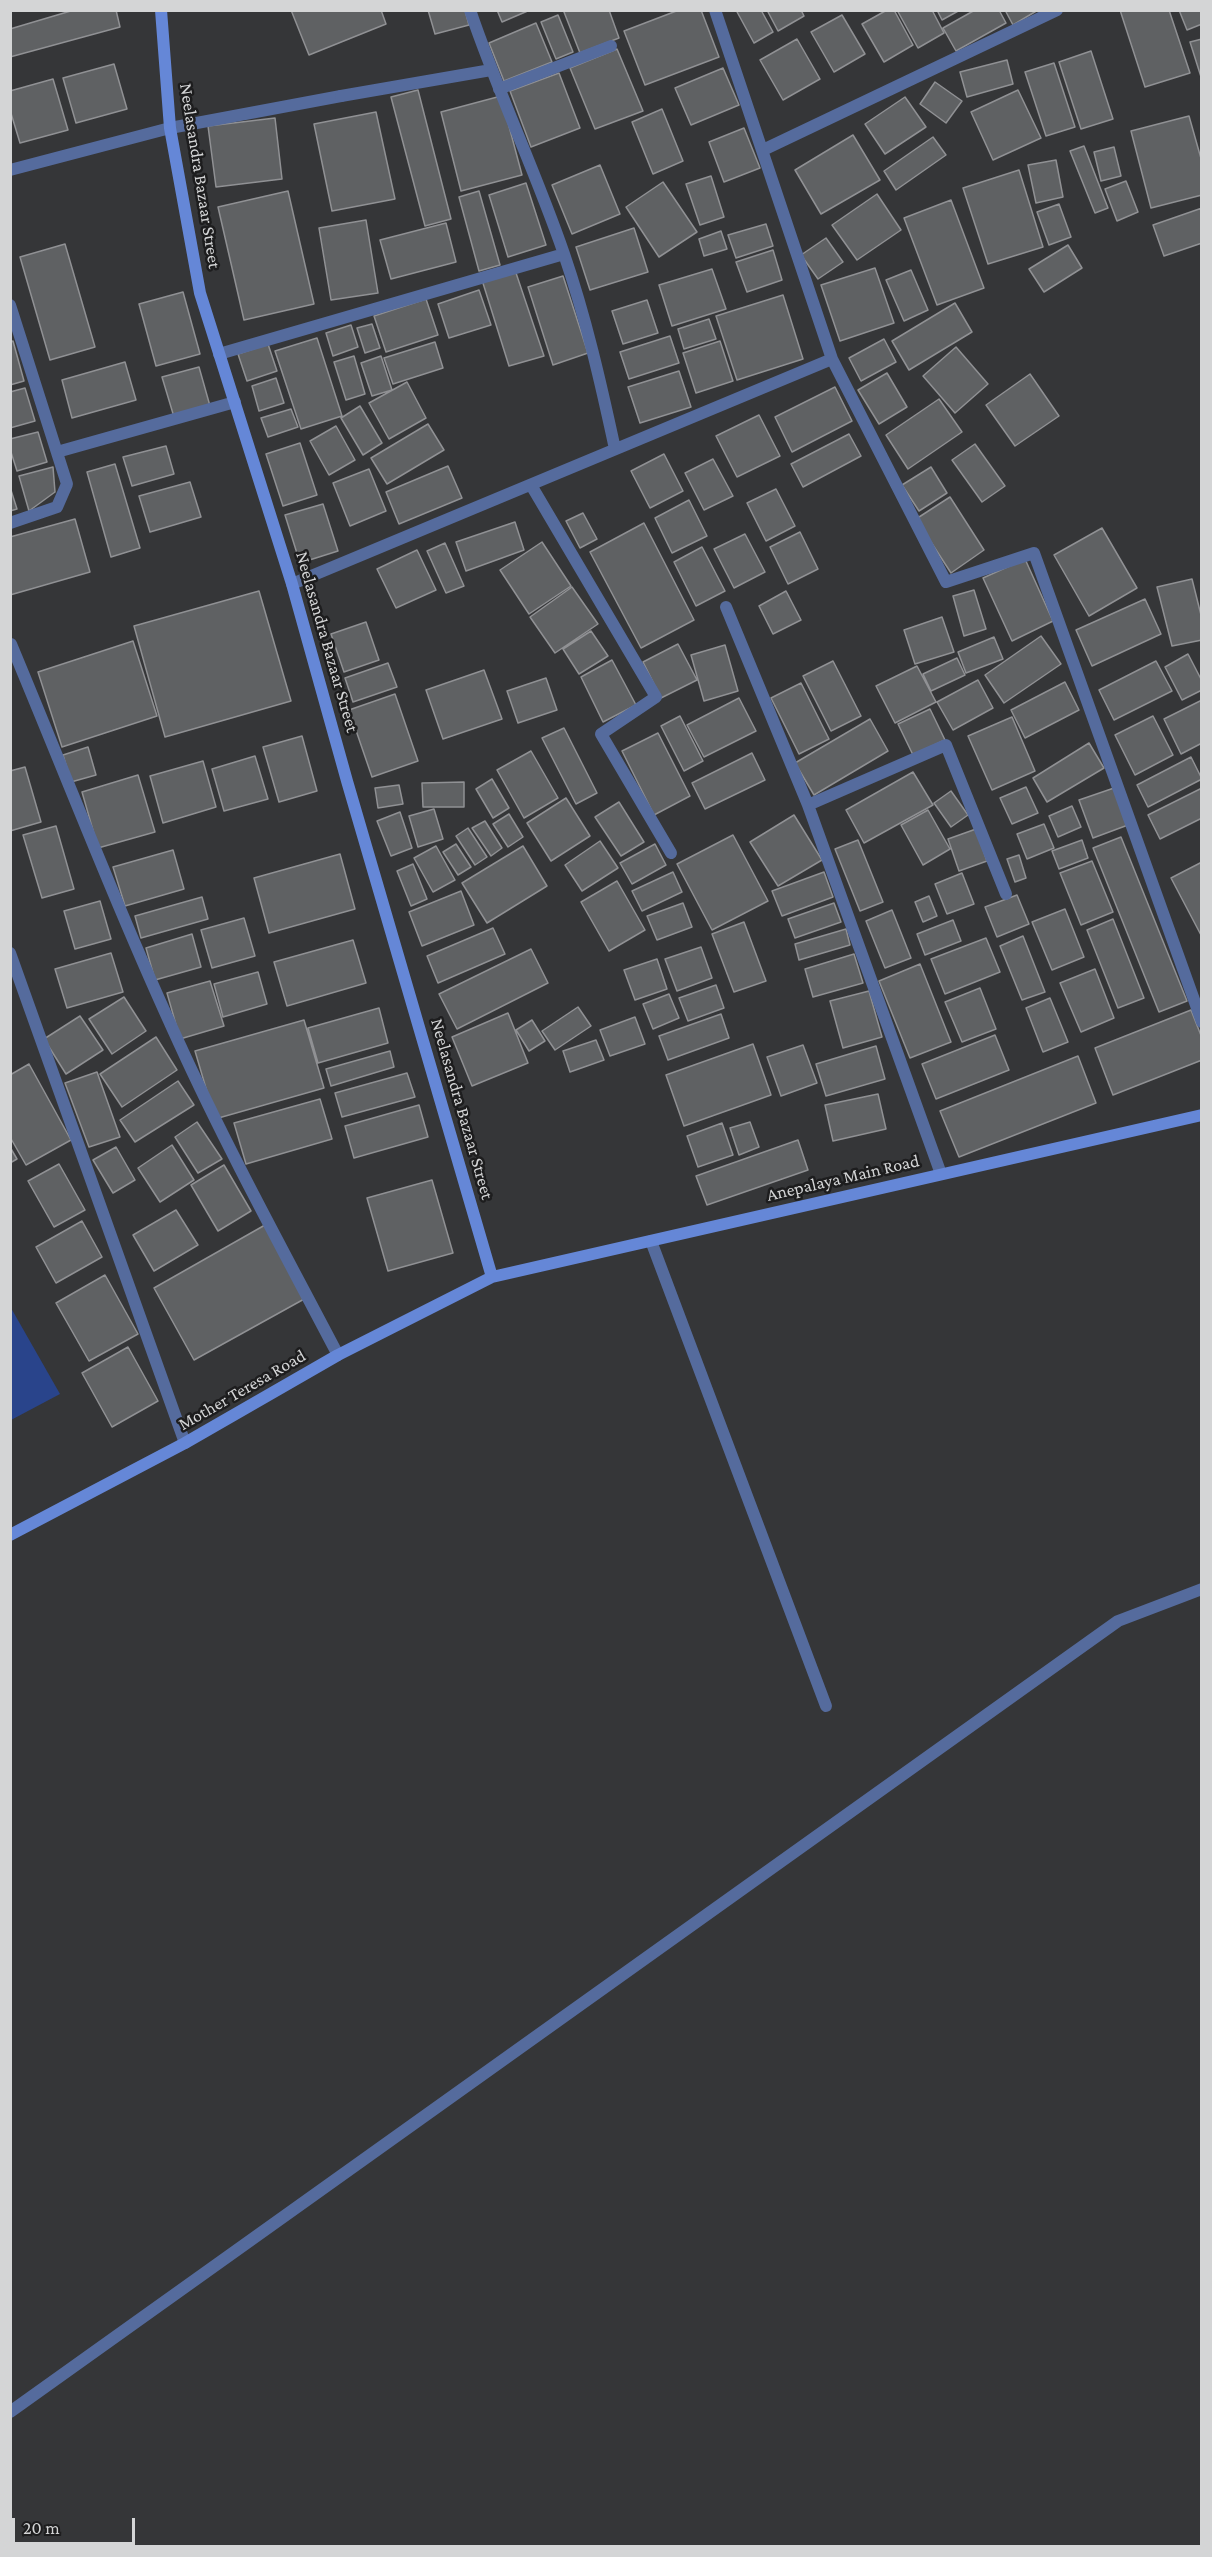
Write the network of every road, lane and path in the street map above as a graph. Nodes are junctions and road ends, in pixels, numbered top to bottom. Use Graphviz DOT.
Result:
graph roads {
  1 [pos="160,10"];
  2 [pos="470,10"];
  3 [pos="715,10"];
  4 [pos="1057,10"];
  5 [pos="611,46"];
  6 [pos="491,70"];
  7 [pos="499,89"];
  8 [pos="170,128"];
  9 [pos="762,150"];
  10 [pos="10,170"];
  11 [pos="564,254"];
  12 [pos="10,305"];
  13 [pos="219,354"];
  14 [pos="832,359"];
  15 [pos="235,402"];
  16 [pos="615,450"];
  17 [pos="57,452"];
  18 [pos="531,484"];
  19 [pos="10,523"];
  20 [pos="292,584"];
  21 [pos="726,607"];
  22 [pos="11,644"];
  23 [pos="808,805"];
  24 [pos="670,853"];
  25 [pos="1006,894"];
  26 [pos="10,953"];
  27 [pos="1199,1007"];
  28 [pos="1202,1022"];
  29 [pos="1202,1114"];
  30 [pos="941,1174"];
  31 [pos="651,1241"];
  32 [pos="492,1277"];
  33 [pos="338,1355"];
  34 [pos="185,1443"];
  35 [pos="10,1536"];
  36 [pos="1202,1589"];
  37 [pos="826,1706"];
  38 [pos="10,2412"];
  1 -- 8 [label="street, Neelasandra Bazaar Street"];
  2 -- 6 [label="street"];
  3 -- 9 [label="street"];
  4 -- 9 [label="street"];
  5 -- 7 [label="street"];
  6 -- 7 [label="street"];
  6 -- 8 [label="street"];
  7 -- 11 [label="street"];
  8 -- 10 [label="street"];
  8 -- 13 [label="street, Neelasandra Bazaar Street"];
  9 -- 14 [label="street"];
  11 -- 13 [label="street"];
  11 -- 16 [label="street"];
  12 -- 17 [label="street"];
  13 -- 15 [label="street, Neelasandra Bazaar Street"];
  14 -- 16 [label="street"];
  14 -- 27 [label="street"];
  15 -- 17 [label="street"];
  15 -- 20 [label="street, Neelasandra Bazaar Street"];
  16 -- 18 [label="street"];
  17 -- 19 [label="street"];
  18 -- 20 [label="street"];
  18 -- 24 [label="street"];
  20 -- 32 [label="street, Neelasandra Bazaar Street"];
  21 -- 23 [label="street"];
  22 -- 33 [label="street"];
  23 -- 25 [label="street"];
  23 -- 30 [label="street"];
  26 -- 34 [label="street"];
  27 -- 28 [label="street"];
  29 -- 30 [label="street, Anepalaya Main Road"];
  30 -- 31 [label="street, Anepalaya Main Road"];
  31 -- 32 [label="street, Anepalaya Main Road"];
  31 -- 37 [label="street"];
  32 -- 33 [label="street, Mother Teresa Road"];
  33 -- 34 [label="street, Mother Teresa Road"];
  34 -- 35 [label="street, Mother Teresa Road"];
  36 -- 38 [label="street"];
}
